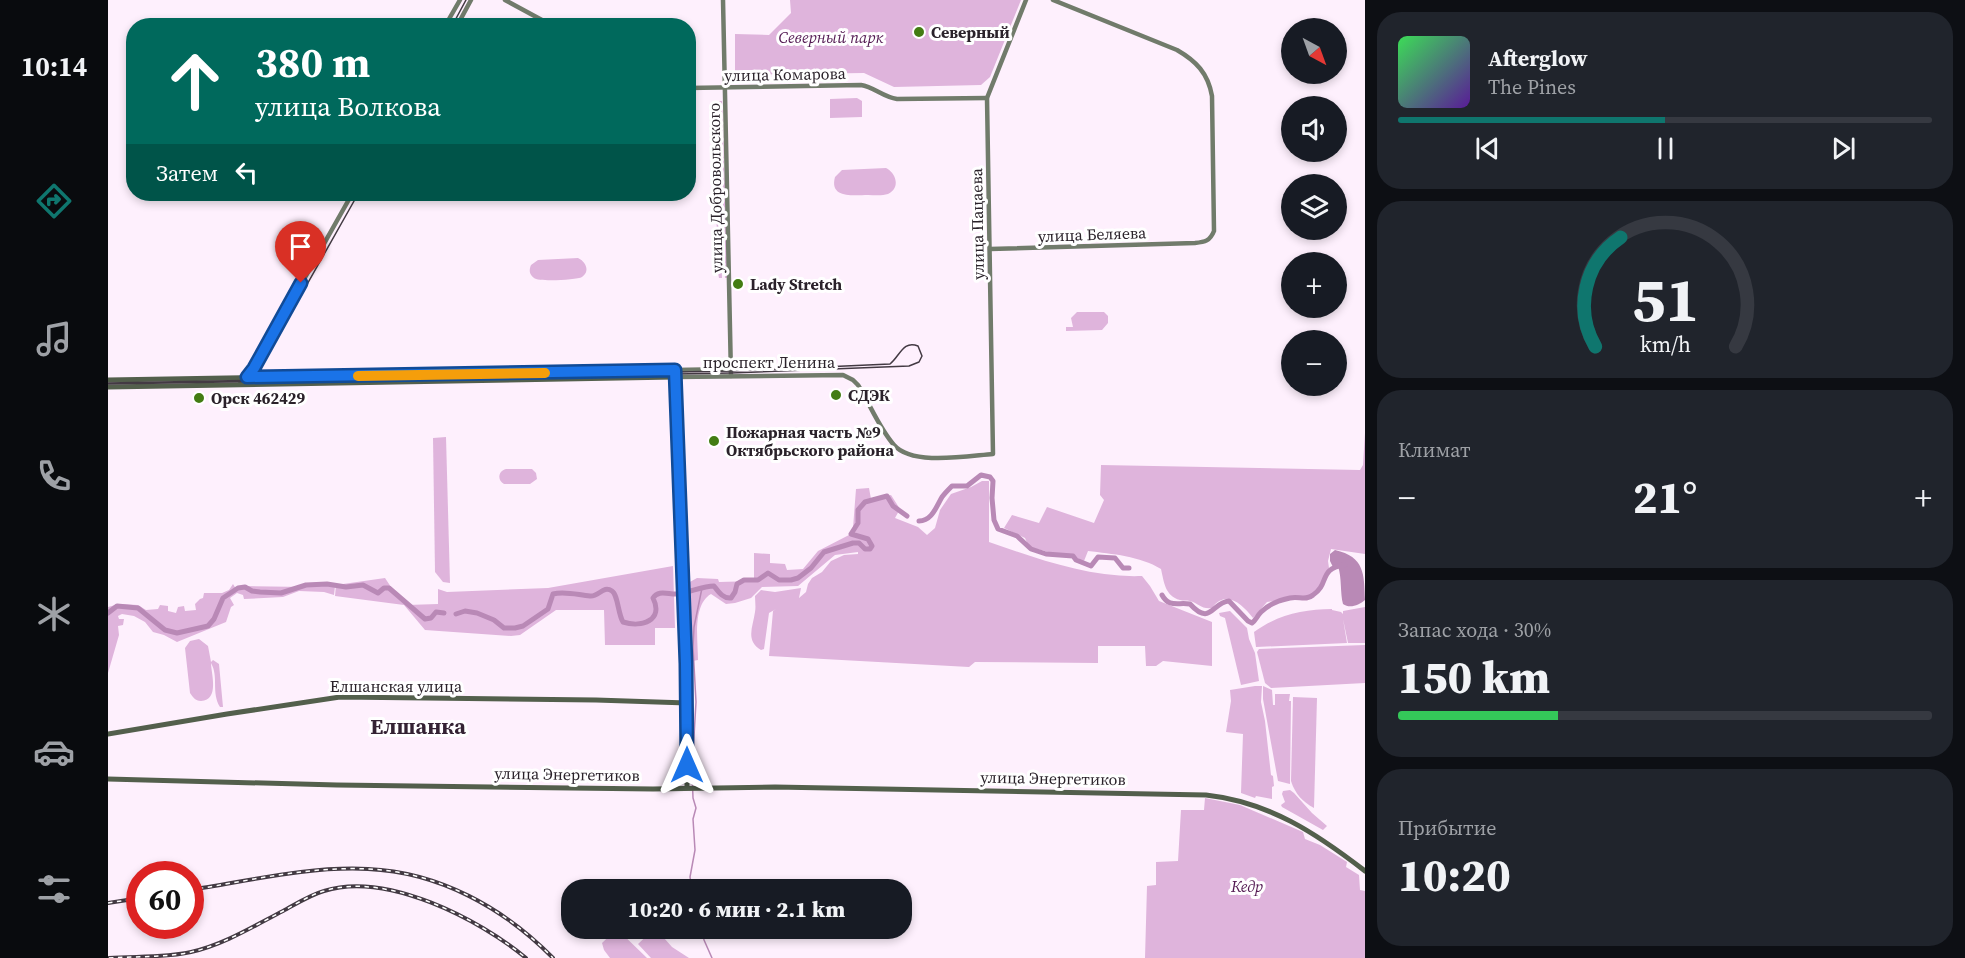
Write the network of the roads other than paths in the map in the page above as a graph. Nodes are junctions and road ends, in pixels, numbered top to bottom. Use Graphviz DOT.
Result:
graph roads {
  1 [pos="460,0"];
  2 [pos="471,0"];
  3 [pos="505,0"];
  4 [pos="723,0"];
  5 [pos="1026,0"];
  6 [pos="1053,0"];
  7 [pos="450,18"];
  8 [pos="461,18"];
  9 [pos="538,18"];
  10 [pos="696,88"];
  11 [pos="725,88"];
  12 [pos="987,98"];
  13 [pos="348,201"];
  14 [pos="990,249"];
  15 [pos="731,369"];
  16 [pos="675,374"];
  17 [pos="731,376"];
  18 [pos="247,377"];
  19 [pos="108,380"];
  20 [pos="240,384"];
  21 [pos="108,387"];
  22 [pos="993,454"];
  23 [pos="687,703"];
  24 [pos="108,734"];
  25 [pos="108,779"];
  26 [pos="689,787"];
  27 [pos="1365,871"];
  1 -- 7 [label="street"];
  2 -- 8 [label="street"];
  3 -- 9 [label="street"];
  4 -- 11 [label="street, улица Добровольского"];
  5 -- 12 [label="street, улица Пацаева"];
  6 -- 14 [label="street, улица Беляева"];
  10 -- 11 [label="street, улица Комарова"];
  11 -- 12 [label="street, улица Комарова"];
  11 -- 15 [label="street, улица Добровольского"];
  12 -- 14 [label="street, улица Пацаева"];
  13 -- 18 [label="street"];
  14 -- 22 [label="street, улица Пацаева"];
  15 -- 16 [label="street, проспект Ленина"];
  15 -- 17 [label="street, улица Добровольского"];
  16 -- 17 [label="street, проспект Ленина"];
  16 -- 18 [label="main road, проспект Ленина"];
  16 -- 20 [label="main road, проспект Ленина"];
  16 -- 23 [label="main road"];
  17 -- 22 [label="street, проспект Ленина"];
  18 -- 19 [label="main road, проспект Ленина"];
  18 -- 20 [label="street"];
  20 -- 21 [label="main road, проспект Ленина"];
  23 -- 24 [label="main road, Елшанская улица"];
  23 -- 26 [label="main road"];
  25 -- 26 [label="main road, улица Энергетиков"];
  26 -- 27 [label="main road, улица Энергетиков"];
}
